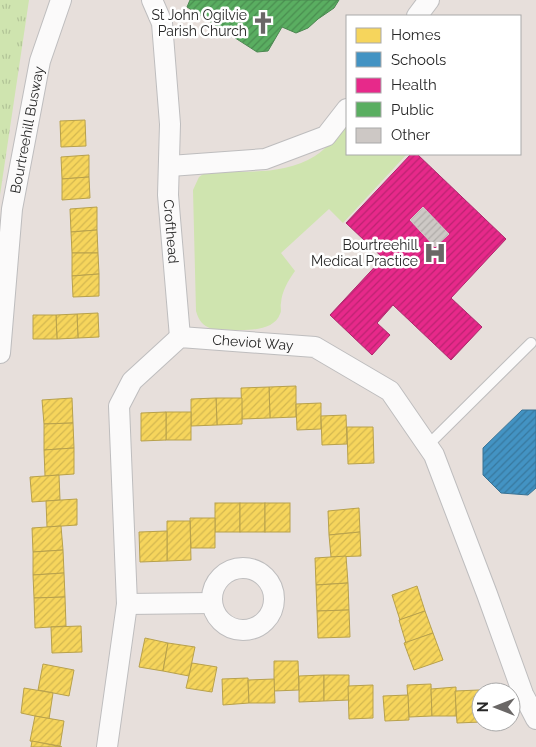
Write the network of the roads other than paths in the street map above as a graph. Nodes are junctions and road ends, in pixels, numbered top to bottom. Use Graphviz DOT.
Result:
graph roads {
  1 [pos="61,0"];
  2 [pos="152,0"];
  3 [pos="429,0"];
  4 [pos="418,15"];
  5 [pos="346,110"];
  6 [pos="170,166"];
  7 [pos="180,337"];
  8 [pos="531,343"];
  9 [pos="0,353"];
  10 [pos="427,446"];
  11 [pos="212,603"];
  12 [pos="127,604"];
  13 [pos="536,718"];
  14 [pos="106,747"];
  1 -- 9 [label="street, Bourtreehill Busway"];
  2 -- 6 [label="street, Crofthead"];
  3 -- 4 [label="street"];
  5 -- 6 [label="street"];
  6 -- 7 [label="street, Crofthead"];
  7 -- 10 [label="street, Cheviot Way"];
  7 -- 12 [label="street"];
  8 -- 10 [label="lane"];
  10 -- 13 [label="street, Cheviot Way"];
  11 -- 12 [label="street"];
  12 -- 14 [label="street"];
}
